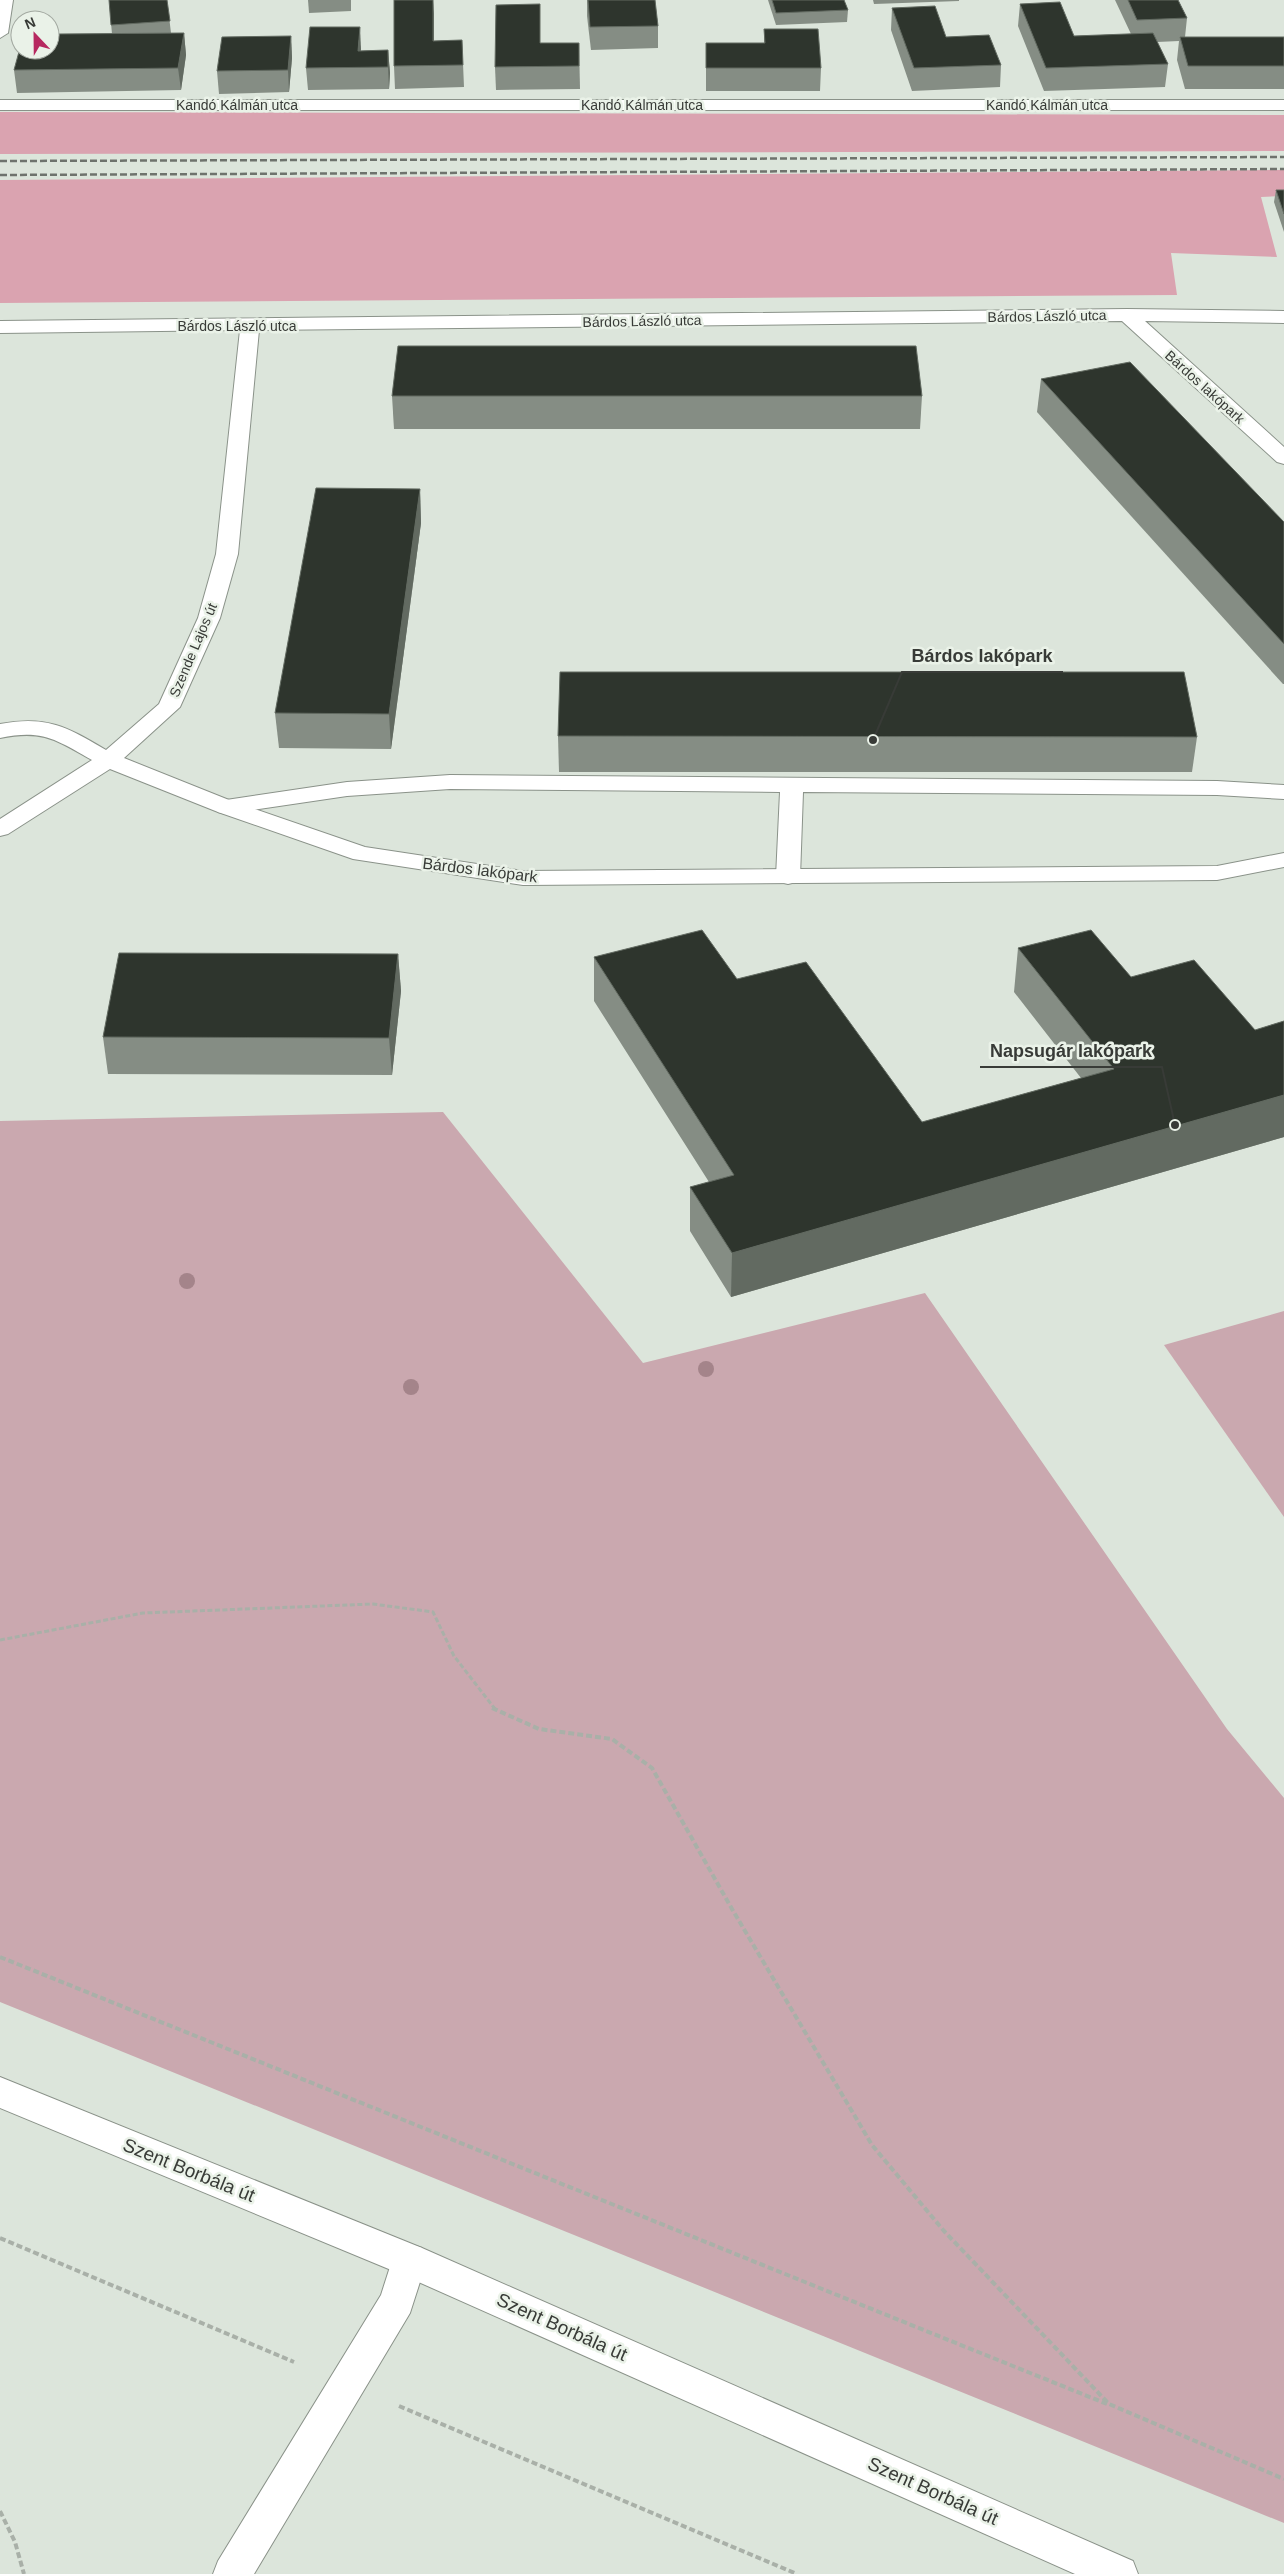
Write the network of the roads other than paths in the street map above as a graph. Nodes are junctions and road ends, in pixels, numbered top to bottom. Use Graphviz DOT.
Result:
graph roads {
  1 [pos="5,0"];
  2 [pos="0,33"];
  3 [pos="0,105"];
  4 [pos="1284,105"];
  5 [pos="1127,315"];
  6 [pos="1284,317"];
  7 [pos="250,326"];
  8 [pos="0,327"];
  9 [pos="1284,458"];
  10 [pos="0,731"];
  11 [pos="108,760"];
  12 [pos="792,785"];
  13 [pos="1284,792"];
  14 [pos="226,807"];
  15 [pos="0,829"];
  16 [pos="1284,860"];
  17 [pos="788,877"];
  18 [pos="0,2092"];
  19 [pos="409,2260"];
  20 [pos="232,2574"];
  21 [pos="1120,2574"];
  1 -- 2 [label="street"];
  3 -- 4 [label="street, Kandó Kálmán utca"];
  5 -- 6 [label="street, Bárdos László utca"];
  5 -- 7 [label="street, Bárdos László utca"];
  5 -- 9 [label="street, Bárdos lakópark"];
  7 -- 8 [label="street, Bárdos László utca"];
  7 -- 11 [label="street, Szende Lajos út"];
  10 -- 11 [label="street, Bárdos lakópark"];
  11 -- 14 [label="street, Bárdos lakópark"];
  11 -- 15 [label="street, Szende Lajos út"];
  12 -- 13 [label="street"];
  12 -- 14 [label="street"];
  12 -- 17 [label="street"];
  14 -- 17 [label="street, Bárdos lakópark"];
  16 -- 17 [label="street, Bárdos lakópark"];
  18 -- 19 [label="street, Szent Borbála út"];
  19 -- 20 [label="street"];
  19 -- 21 [label="street, Szent Borbála út"];
}
